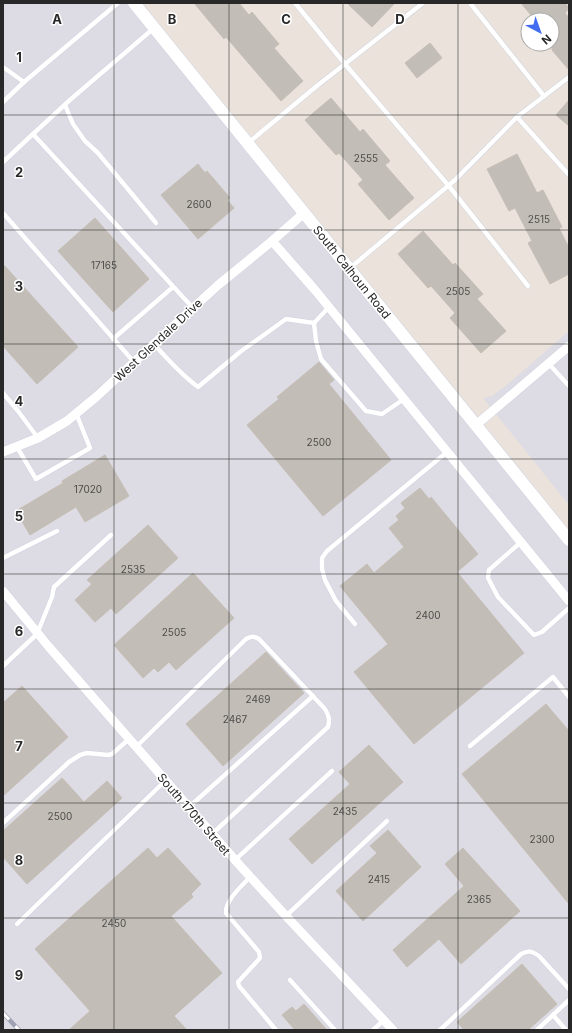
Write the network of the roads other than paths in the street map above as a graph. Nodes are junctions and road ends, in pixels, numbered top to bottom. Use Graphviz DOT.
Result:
graph roads {
  1 [pos="118,3"];
  2 [pos="134,3"];
  3 [pos="294,3"];
  4 [pos="423,3"];
  5 [pos="470,3"];
  6 [pos="154,28"];
  7 [pos="345,64"];
  8 [pos="3,67"];
  9 [pos="569,77"];
  10 [pos="24,82"];
  11 [pos="544,96"];
  12 [pos="3,102"];
  13 [pos="65,105"];
  14 [pos="517,117"];
  15 [pos="33,134"];
  16 [pos="248,143"];
  17 [pos="3,162"];
  18 [pos="569,175"];
  19 [pos="448,185"];
  20 [pos="3,213"];
  21 [pos="304,213"];
  22 [pos="156,223"];
  23 [pos="272,241"];
  24 [pos="349,269"];
  25 [pos="173,286"];
  26 [pos="528,286"];
  27 [pos="329,307"];
  28 [pos="193,308"];
  29 [pos="314,323"];
  30 [pos="113,339"];
  31 [pos="154,344"];
  32 [pos="569,346"];
  33 [pos="134,362"];
  34 [pos="549,364"];
  35 [pos="569,386"];
  36 [pos="3,393"];
  37 [pos="404,399"];
  38 [pos="76,413"];
  39 [pos="476,425"];
  40 [pos="38,438"];
  41 [pos="17,447"];
  42 [pos="3,452"];
  43 [pos="447,452"];
  44 [pos="57,531"];
  45 [pos="111,534"];
  46 [pos="569,540"];
  47 [pos="521,542"];
  48 [pos="3,558"];
  49 [pos="3,591"];
  50 [pos="569,601"];
  51 [pos="569,608"];
  52 [pos="355,624"];
  53 [pos="38,634"];
  54 [pos="3,666"];
  55 [pos="313,696"];
  56 [pos="569,697"];
  57 [pos="129,739"];
  58 [pos="470,746"];
  59 [pos="136,747"];
  60 [pos="332,771"];
  61 [pos="166,781"];
  62 [pos="189,807"];
  63 [pos="387,821"];
  64 [pos="3,823"];
  65 [pos="212,834"];
  66 [pos="235,860"];
  67 [pos="250,877"];
  68 [pos="286,916"];
  69 [pos="17,924"];
  70 [pos="290,980"];
  71 [pos="569,989"];
  72 [pos="569,1000"];
  73 [pos="553,1015"];
  74 [pos="384,1020"];
  75 [pos="442,1029"];
  76 [pos="276,1030"];
  77 [pos="335,1030"];
  78 [pos="373,1030"];
  79 [pos="393,1030"];
  80 [pos="537,1030"];
  81 [pos="566,1030"];
  1 -- 10 [label="lane"];
  2 -- 6 [label="street, South Calhoun Road"];
  3 -- 7 [label="lane"];
  4 -- 7 [label="lane"];
  5 -- 11 [label="lane"];
  6 -- 13 [label="lane"];
  6 -- 16 [label="street, South Calhoun Road"];
  7 -- 16 [label="lane"];
  7 -- 19 [label="lane"];
  8 -- 10 [label="lane"];
  9 -- 11 [label="lane"];
  10 -- 12 [label="lane"];
  11 -- 14 [label="lane"];
  13 -- 15 [label="lane"];
  13 -- 22 [label="lane"];
  14 -- 18 [label="lane"];
  14 -- 19 [label="lane"];
  15 -- 17 [label="lane"];
  15 -- 25 [label="lane"];
  16 -- 21 [label="street, South Calhoun Road"];
  19 -- 24 [label="lane"];
  19 -- 26 [label="lane"];
  20 -- 30 [label="lane"];
  21 -- 23 [label="street, West Glendale Drive"];
  21 -- 24 [label="street, South Calhoun Road"];
  23 -- 27 [label="street"];
  23 -- 28 [label="street, West Glendale Drive"];
  24 -- 39 [label="street, South Calhoun Road"];
  25 -- 28 [label="lane"];
  25 -- 30 [label="lane"];
  27 -- 29 [label="lane"];
  27 -- 37 [label="street"];
  28 -- 31 [label="street, West Glendale Drive"];
  29 -- 31 [label="lane"];
  29 -- 37 [label="lane"];
  30 -- 33 [label="lane"];
  31 -- 33 [label="street, West Glendale Drive"];
  32 -- 34 [label="street"];
  33 -- 38 [label="street, West Glendale Drive"];
  34 -- 35 [label="lane"];
  34 -- 39 [label="street"];
  36 -- 40 [label="lane"];
  37 -- 43 [label="street"];
  38 -- 40 [label="street, West Glendale Drive"];
  38 -- 41 [label="lane"];
  39 -- 46 [label="street, South Calhoun Road"];
  40 -- 41 [label="street, West Glendale Drive"];
  41 -- 42 [label="street, West Glendale Drive"];
  43 -- 47 [label="street"];
  43 -- 52 [label="lane"];
  44 -- 48 [label="lane"];
  45 -- 53 [label="lane"];
  47 -- 50 [label="street"];
  47 -- 51 [label="lane"];
  49 -- 53 [label="street, South 170th Street"];
  53 -- 54 [label="lane"];
  53 -- 57 [label="street, South 170th Street"];
  55 -- 59 [label="lane"];
  55 -- 62 [label="lane"];
  55 -- 65 [label="lane"];
  56 -- 58 [label="lane"];
  57 -- 59 [label="street, South 170th Street"];
  57 -- 64 [label="lane"];
  59 -- 61 [label="street, South 170th Street"];
  60 -- 66 [label="lane"];
  61 -- 62 [label="street, South 170th Street"];
  61 -- 69 [label="lane"];
  62 -- 65 [label="street, South 170th Street"];
  63 -- 68 [label="lane"];
  65 -- 66 [label="street, South 170th Street"];
  66 -- 67 [label="street, South 170th Street"];
  67 -- 68 [label="street, South 170th Street"];
  67 -- 76 [label="lane"];
  68 -- 74 [label="street, South 170th Street"];
  70 -- 77 [label="lane"];
  71 -- 75 [label="lane"];
  72 -- 73 [label="lane"];
  73 -- 80 [label="lane"];
  73 -- 81 [label="lane"];
  74 -- 78 [label="lane"];
  74 -- 79 [label="street, South 170th Street"];
}
